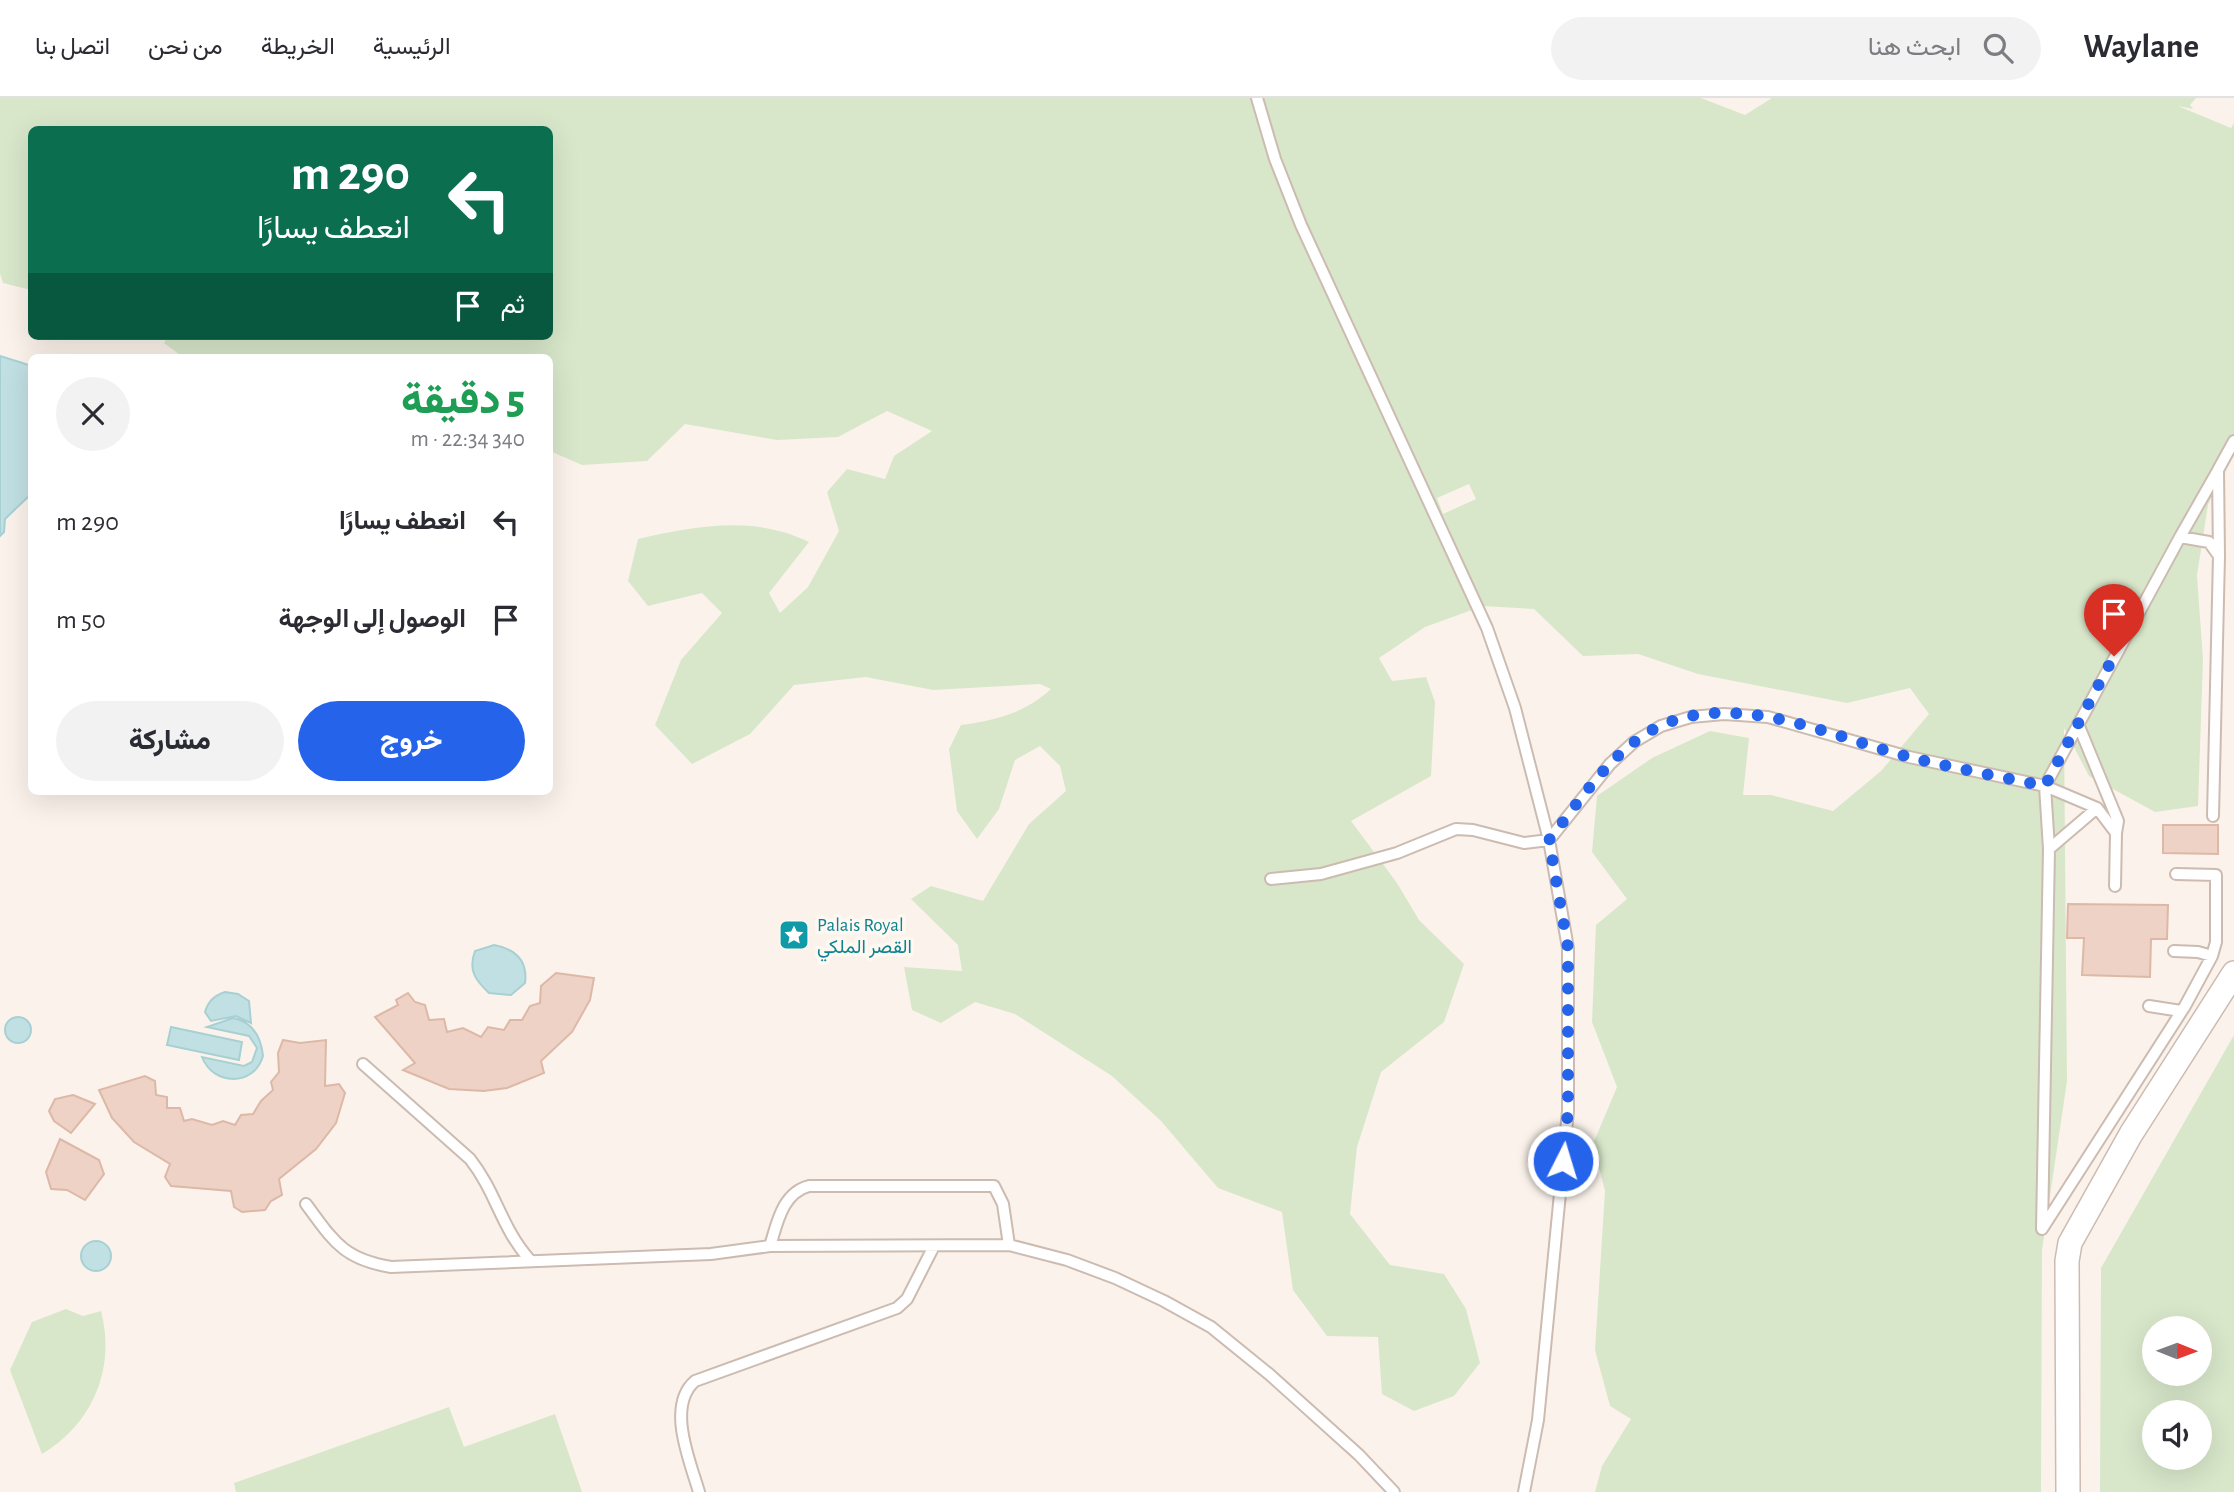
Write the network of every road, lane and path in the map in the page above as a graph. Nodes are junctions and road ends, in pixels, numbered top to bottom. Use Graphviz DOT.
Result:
graph roads {
  1 [pos="1257,98"];
  2 [pos="2234,441"];
  3 [pos="2218,470"];
  4 [pos="2180,537"];
  5 [pos="2219,556"];
  6 [pos="2078,724"];
  7 [pos="2045,786"];
  8 [pos="2097,808"];
  9 [pos="2213,816"];
  10 [pos="2116,833"];
  11 [pos="1549,840"];
  12 [pos="2049,849"];
  13 [pos="2176,874"];
  14 [pos="1271,879"];
  15 [pos="2115,886"];
  16 [pos="2174,951"];
  17 [pos="2212,956"];
  18 [pos="2234,973"];
  19 [pos="2149,1006"];
  20 [pos="2181,1011"];
  21 [pos="363,1064"];
  22 [pos="306,1204"];
  23 [pos="934,1245"];
  24 [pos="1009,1245"];
  25 [pos="770,1247"];
  26 [pos="529,1259"];
  27 [pos="1523,1490"];
  28 [pos="699,1492"];
  29 [pos="1394,1492"];
  30 [pos="2068,1492"];
  1 -- 11 [label="lane"];
  2 -- 3 [label="lane"];
  3 -- 4 [label="lane"];
  3 -- 5 [label="lane"];
  4 -- 5 [label="lane"];
  4 -- 6 [label="lane"];
  5 -- 9 [label="lane"];
  6 -- 7 [label="lane"];
  6 -- 10 [label="lane"];
  7 -- 8 [label="lane"];
  7 -- 11 [label="lane"];
  7 -- 12 [label="lane"];
  8 -- 10 [label="lane"];
  8 -- 12 [label="lane"];
  10 -- 15 [label="lane"];
  11 -- 14 [label="lane"];
  11 -- 27 [label="lane"];
  12 -- 20 [label="lane"];
  13 -- 17 [label="lane"];
  16 -- 17 [label="lane"];
  17 -- 20 [label="lane"];
  18 -- 30 [label="street"];
  19 -- 20 [label="lane"];
  21 -- 26 [label="lane"];
  22 -- 26 [label="lane"];
  23 -- 24 [label="lane"];
  23 -- 25 [label="lane"];
  23 -- 28 [label="lane"];
  24 -- 25 [label="lane"];
  24 -- 29 [label="lane"];
  25 -- 26 [label="lane"];
}
